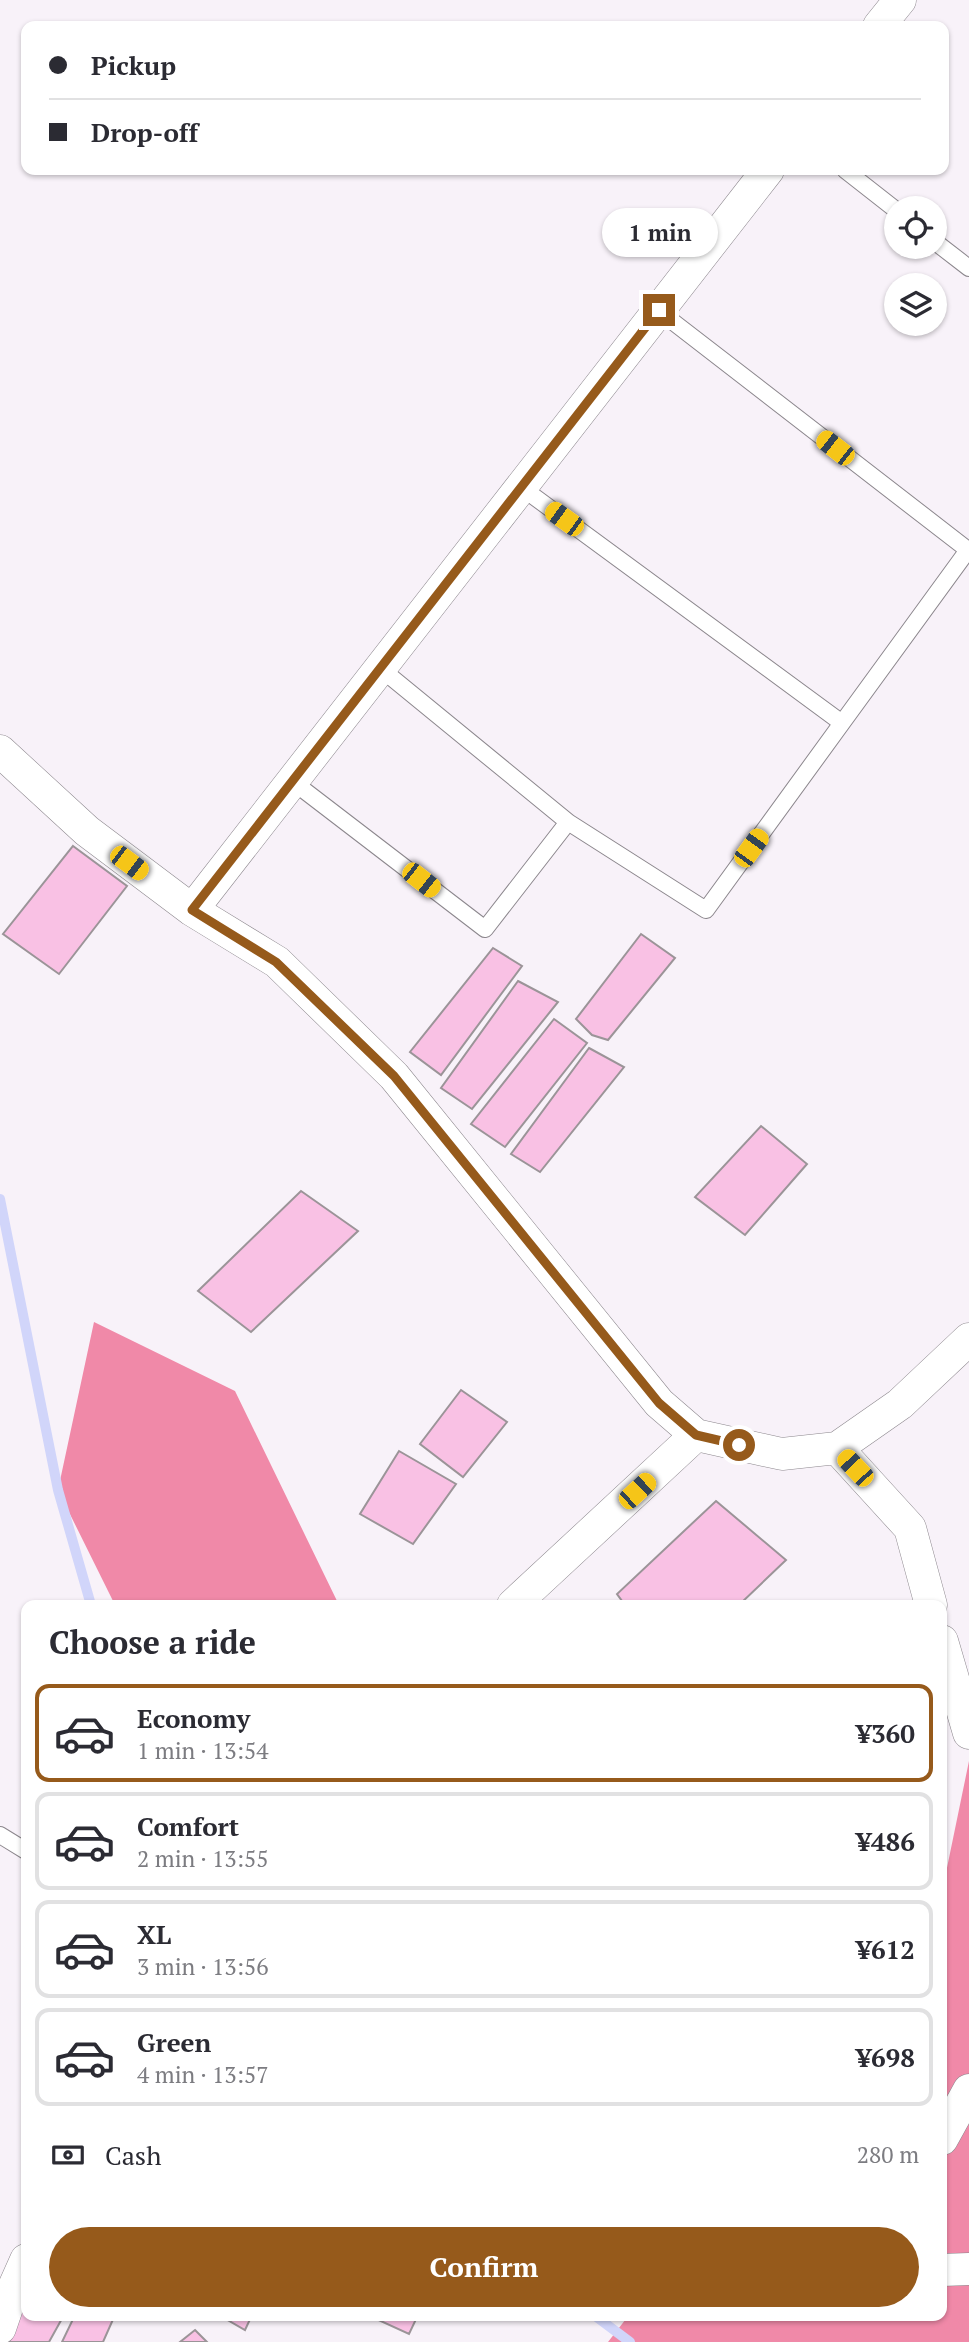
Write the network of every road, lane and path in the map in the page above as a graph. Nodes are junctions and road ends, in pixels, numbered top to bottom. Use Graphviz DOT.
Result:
graph roads {
  1 [pos="900,0"];
  2 [pos="883,21"];
  3 [pos="764,175"];
  4 [pos="851,175"];
  5 [pos="884,201"];
  6 [pos="947,250"];
  7 [pos="969,268"];
  8 [pos="659,310"];
  9 [pos="521,487"];
  10 [pos="968,550"];
  11 [pos="380,668"];
  12 [pos="842,723"];
  13 [pos="0,751"];
  14 [pos="292,781"];
  15 [pos="568,822"];
  16 [pos="192,910"];
  17 [pos="969,1339"];
  18 [pos="696,1435"];
  19 [pos="837,1448"];
  20 [pos="518,1600"];
  21 [pos="930,1600"];
  22 [pos="947,1659"];
  23 [pos="969,1733"];
  24 [pos="0,1835"];
  25 [pos="21,1847"];
  26 [pos="969,2090"];
  27 [pos="947,2130"];
  28 [pos="969,2269"];
  29 [pos="947,2270"];
  30 [pos="21,2271"];
  31 [pos="0,2328"];
  1 -- 2 [label="street"];
  3 -- 8 [label="street"];
  4 -- 5 [label="lane"];
  6 -- 7 [label="lane"];
  8 -- 9 [label="street"];
  8 -- 10 [label="lane"];
  9 -- 11 [label="street"];
  9 -- 12 [label="lane"];
  10 -- 12 [label="lane"];
  11 -- 14 [label="street"];
  11 -- 15 [label="lane"];
  12 -- 15 [label="lane"];
  13 -- 16 [label="street"];
  14 -- 15 [label="lane"];
  14 -- 16 [label="street"];
  16 -- 18 [label="street"];
  17 -- 19 [label="street"];
  18 -- 19 [label="street"];
  18 -- 20 [label="street"];
  19 -- 21 [label="street"];
  22 -- 23 [label="street"];
  24 -- 25 [label="lane"];
  26 -- 27 [label="street"];
  28 -- 29 [label="street"];
  30 -- 31 [label="street"];
}
